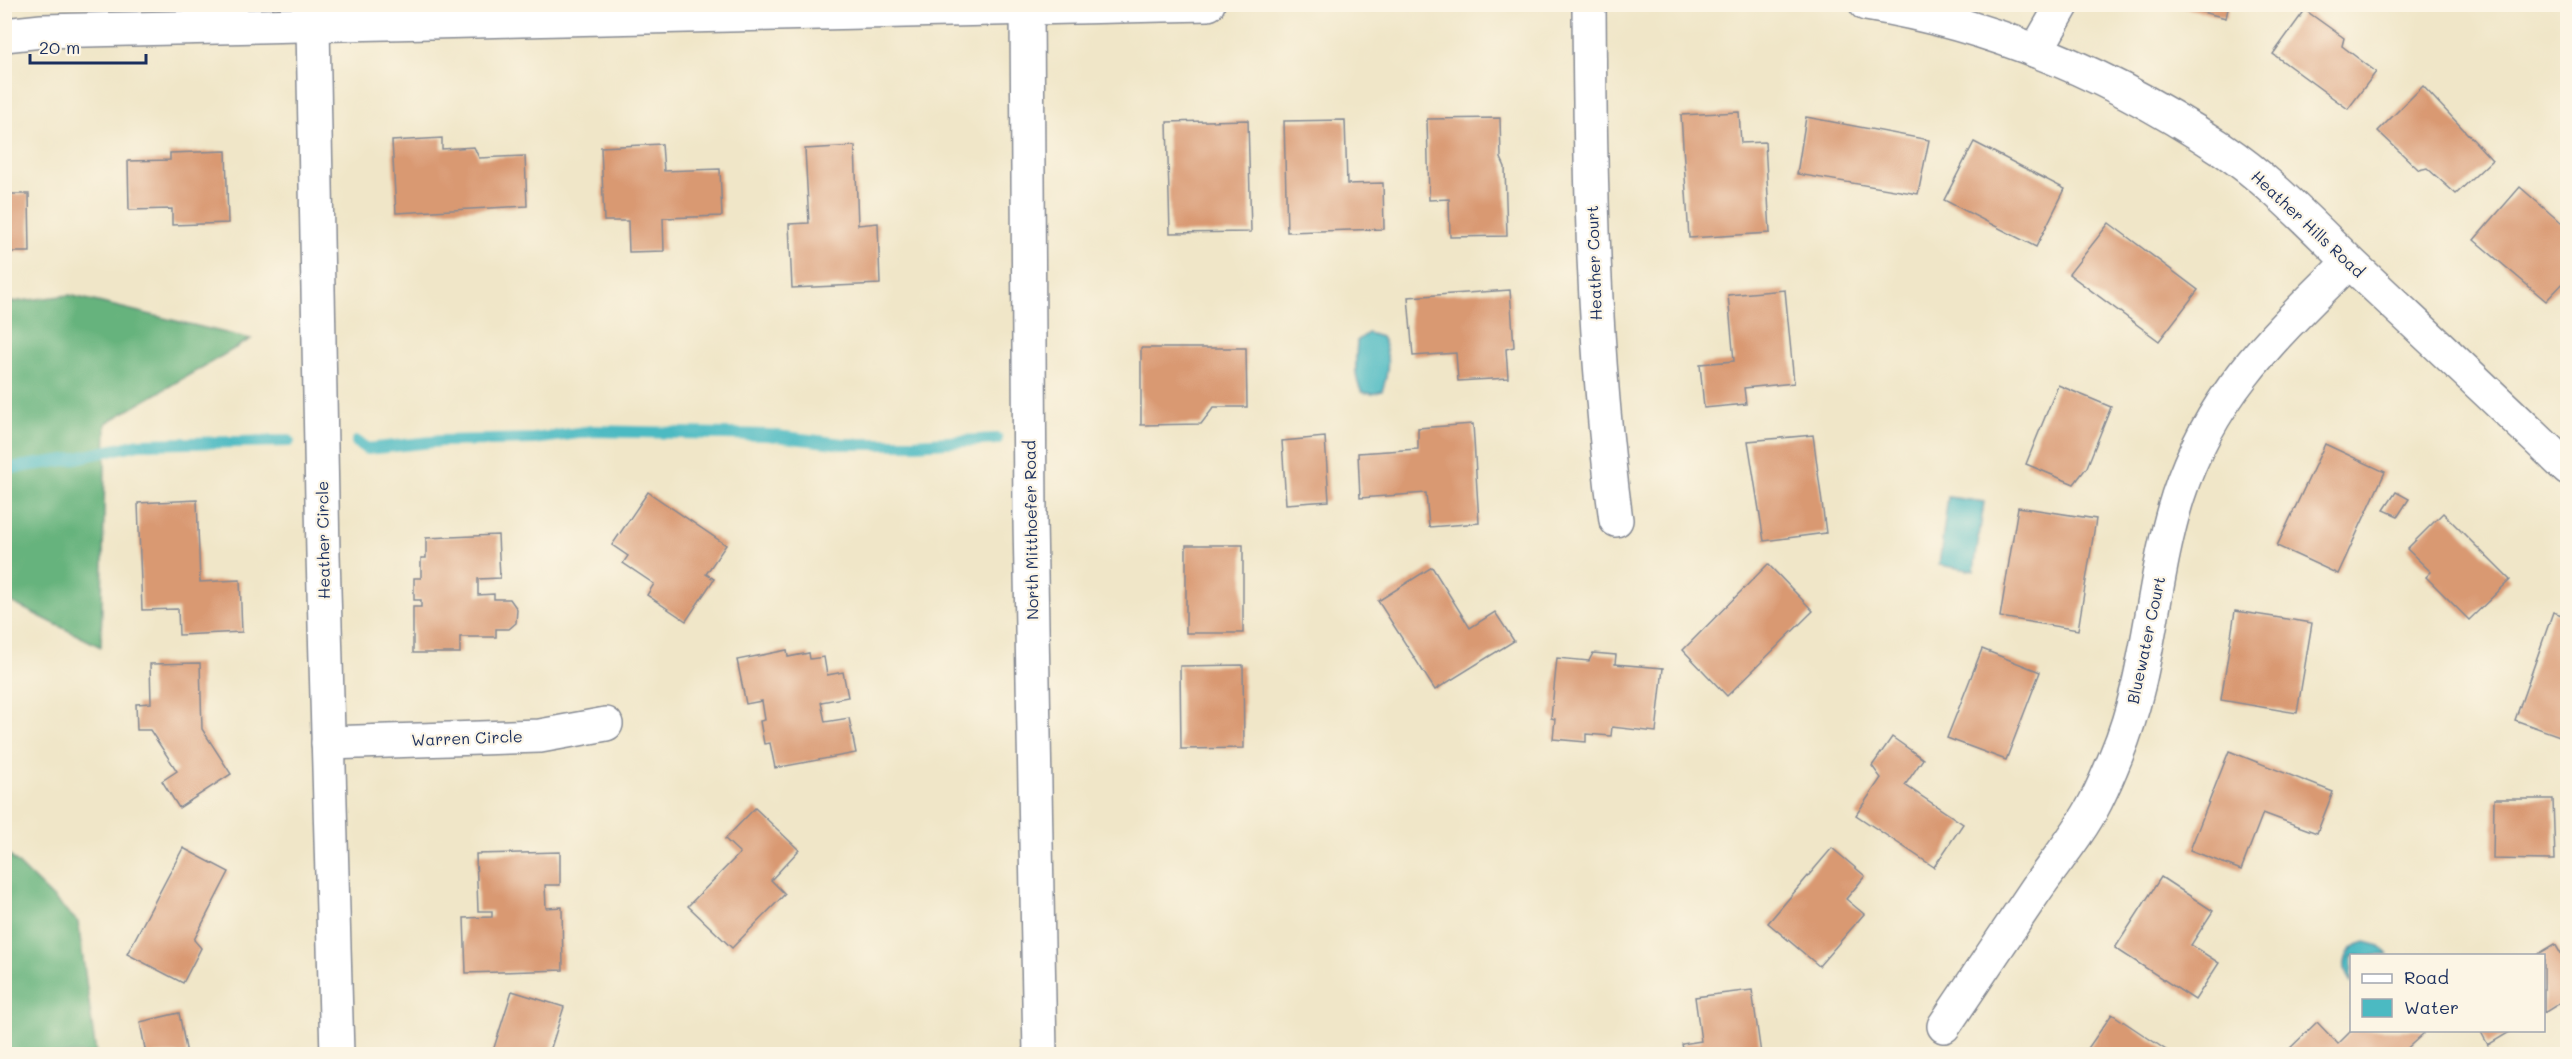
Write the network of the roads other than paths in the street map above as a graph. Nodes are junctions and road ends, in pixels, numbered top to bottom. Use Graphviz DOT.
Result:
graph roads {
  1 [pos="1208,4"];
  2 [pos="1589,4"];
  3 [pos="1866,4"];
  4 [pos="2063,4"];
  5 [pos="1027,6"];
  6 [pos="313,26"];
  7 [pos="4,35"];
  8 [pos="2036,51"];
  9 [pos="2349,261"];
  10 [pos="2568,469"];
  11 [pos="1616,520"];
  12 [pos="606,724"];
  13 [pos="328,743"];
  14 [pos="1944,1026"];
  15 [pos="337,1054"];
  16 [pos="1040,1054"];
  1 -- 5 [label="street"];
  2 -- 11 [label="street, Heather Court"];
  3 -- 8 [label="street, Heather Hills Road"];
  4 -- 8 [label="street"];
  5 -- 6 [label="street"];
  5 -- 16 [label="street, North Mitthoefer Road"];
  6 -- 7 [label="street"];
  6 -- 13 [label="street, Heather Circle"];
  8 -- 9 [label="street, Heather Hills Road"];
  9 -- 10 [label="street, Heather Hills Road"];
  9 -- 14 [label="street, Bluewater Court"];
  12 -- 13 [label="street, Warren Circle"];
  13 -- 15 [label="street, Heather Circle"];
}
